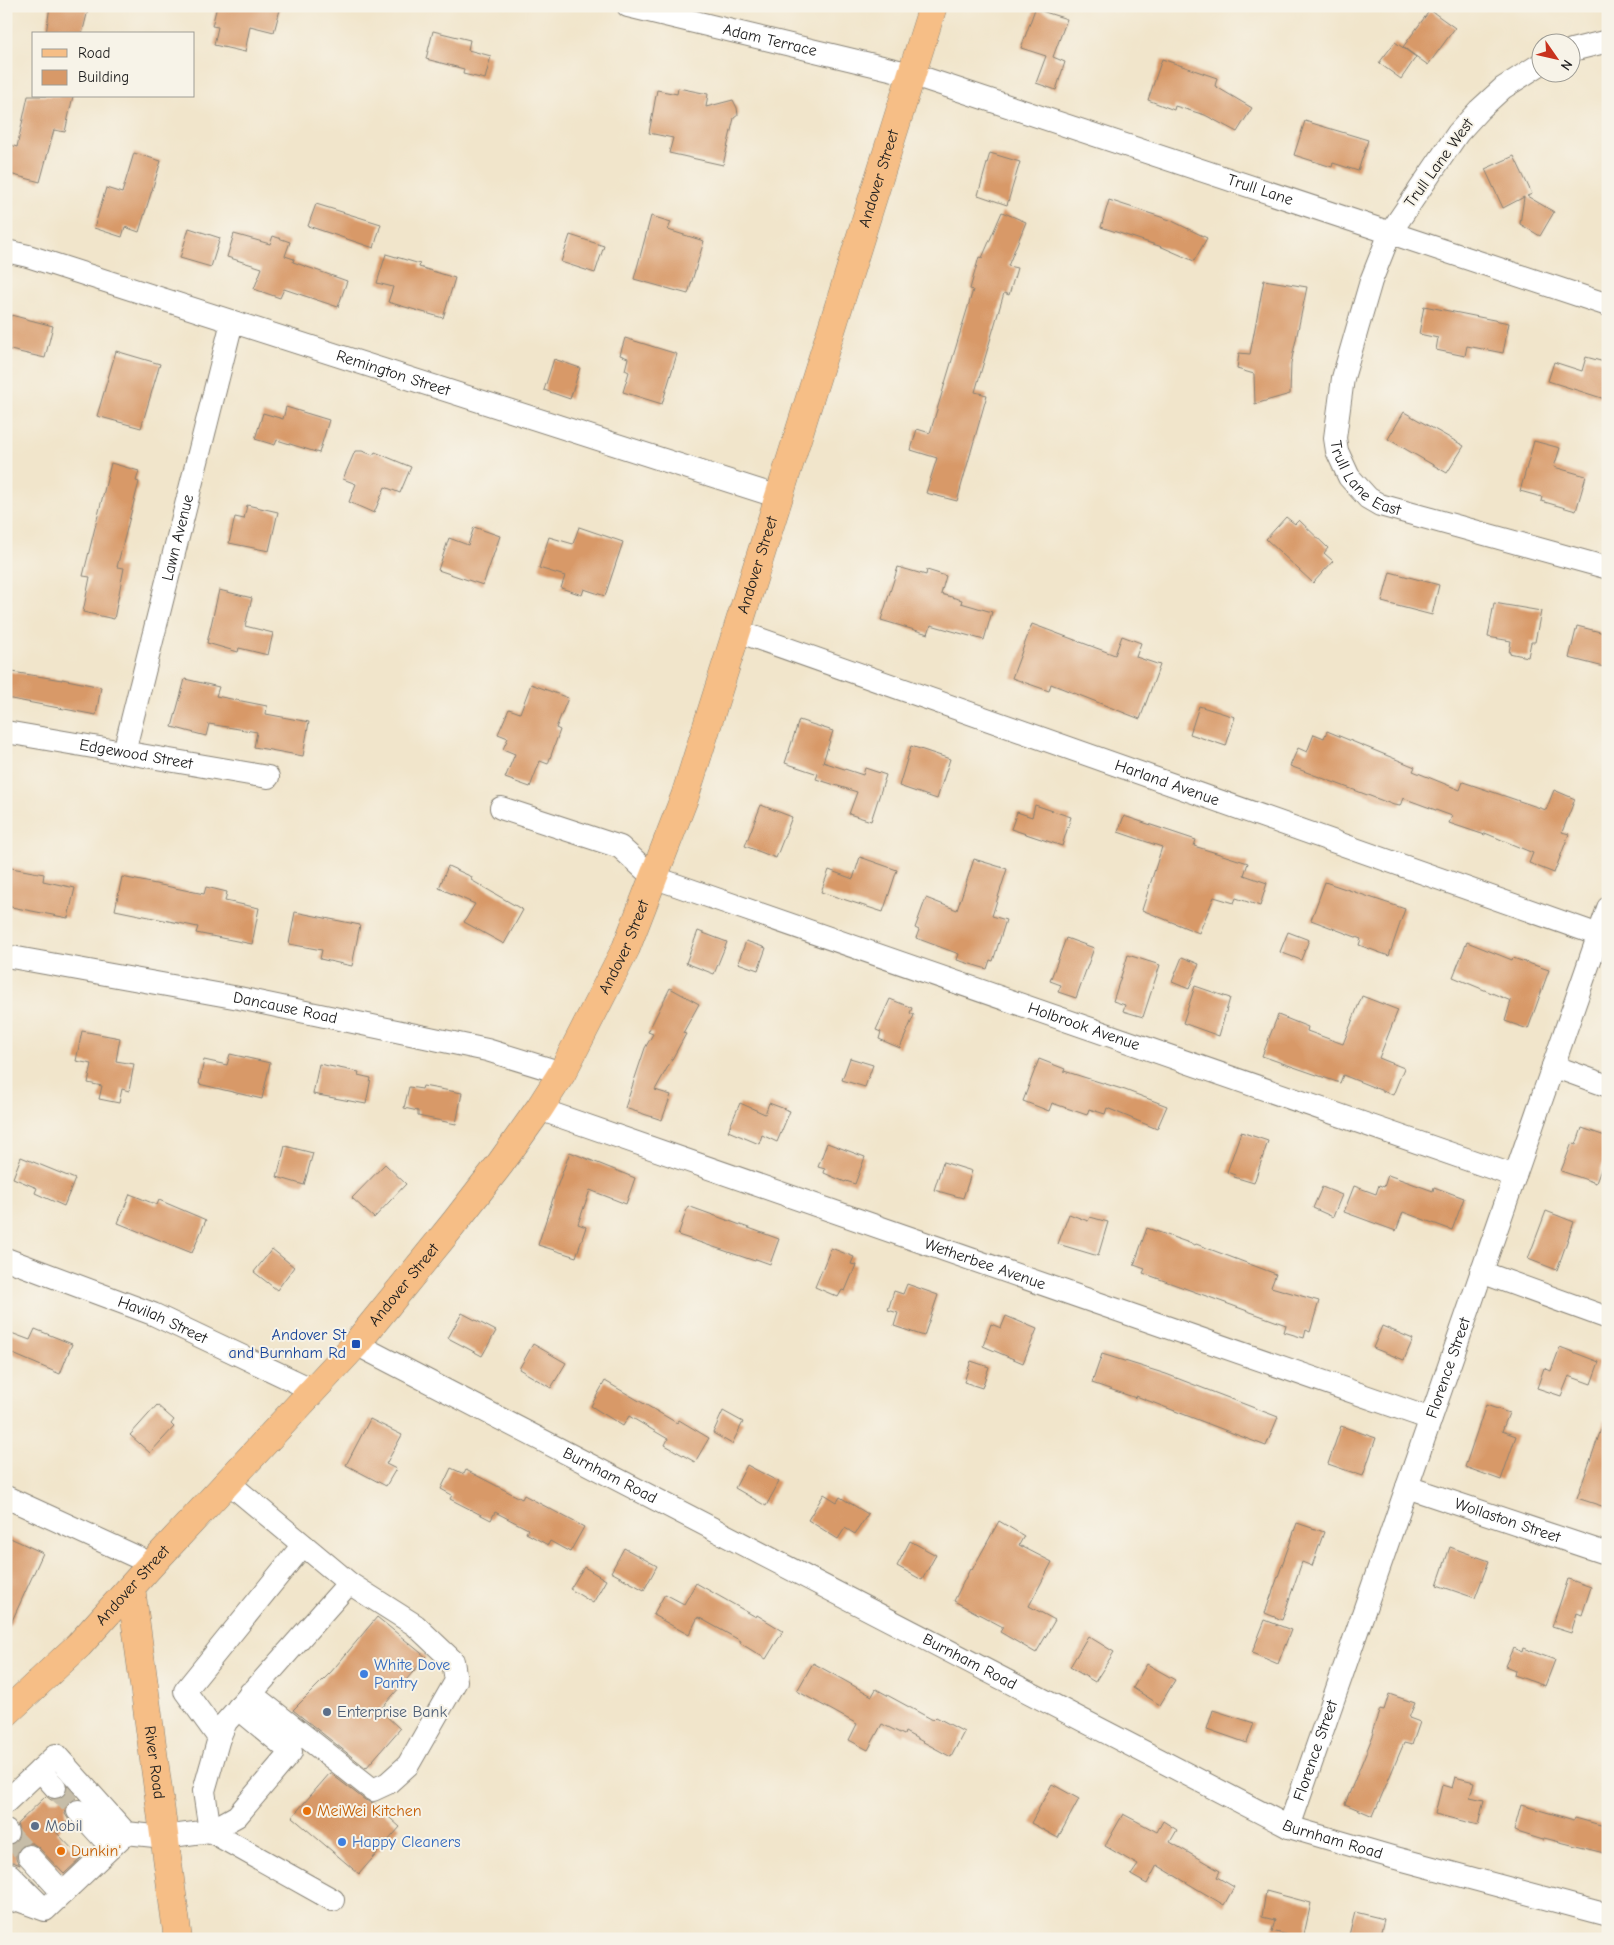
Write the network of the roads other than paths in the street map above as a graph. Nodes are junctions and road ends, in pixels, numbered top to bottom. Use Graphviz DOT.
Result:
graph roads {
  1 [pos="628,6"];
  2 [pos="933,6"];
  3 [pos="1608,41"];
  4 [pos="1582,48"];
  5 [pos="1532,69"];
  6 [pos="911,74"];
  7 [pos="1390,233"];
  8 [pos="6,251"];
  9 [pos="1608,305"];
  10 [pos="232,322"];
  11 [pos="779,498"];
  12 [pos="1608,568"];
  13 [pos="737,631"];
  14 [pos="6,732"];
  15 [pos="124,752"];
  16 [pos="268,777"];
  17 [pos="502,808"];
  18 [pos="653,877"];
  19 [pos="1608,908"];
  20 [pos="1599,935"];
  21 [pos="6,956"];
  22 [pos="1553,1066"];
  23 [pos="562,1073"];
  24 [pos="1608,1086"];
  25 [pos="539,1109"];
  26 [pos="1515,1176"];
  27 [pos="6,1259"];
  28 [pos="1482,1272"];
  29 [pos="1608,1318"];
  30 [pos="356,1344"];
  31 [pos="312,1390"];
  32 [pos="1431,1419"];
  33 [pos="229,1483"];
  34 [pos="1407,1487"];
  35 [pos="6,1497"];
  36 [pos="303,1545"];
  37 [pos="1608,1554"];
  38 [pos="152,1564"];
  39 [pos="349,1583"];
  40 [pos="131,1588"];
  41 [pos="244,1700"];
  42 [pos="6,1713"];
  43 [pos="219,1738"];
  44 [pos="35,1775"];
  45 [pos="51,1792"];
  46 [pos="6,1802"];
  47 [pos="73,1816"];
  48 [pos="1289,1827"];
  49 [pos="210,1831"];
  50 [pos="164,1837"];
  51 [pos="113,1845"];
  52 [pos="30,1856"];
  53 [pos="10,1874"];
  54 [pos="63,1892"];
  55 [pos="333,1900"];
  56 [pos="6,1902"];
  57 [pos="45,1910"];
  58 [pos="1608,1914"];
  59 [pos="178,1939"];
  1 -- 6 [label="street, Adam Terrace"];
  2 -- 6 [label="main road, Andover Street"];
  3 -- 4 [label="street"];
  5 -- 7 [label="street, Trull Lane West"];
  6 -- 7 [label="street, Trull Lane"];
  6 -- 11 [label="main road, Andover Street"];
  7 -- 9 [label="street, Trull Lane"];
  7 -- 12 [label="street, Trull Lane East"];
  8 -- 10 [label="street, Remington Street"];
  10 -- 11 [label="street, Remington Street"];
  10 -- 15 [label="street, Lawn Avenue"];
  11 -- 13 [label="main road, Andover Street"];
  13 -- 18 [label="main road, Andover Street"];
  13 -- 20 [label="street, Harland Avenue"];
  14 -- 15 [label="street, Edgewood Street"];
  15 -- 16 [label="street, Edgewood Street"];
  17 -- 18 [label="street"];
  18 -- 23 [label="main road, Andover Street"];
  18 -- 26 [label="street, Holbrook Avenue"];
  19 -- 20 [label="street, Florence Street"];
  20 -- 22 [label="street, Florence Street"];
  21 -- 23 [label="street, Dancause Road"];
  22 -- 24 [label="street"];
  22 -- 26 [label="street, Florence Street"];
  23 -- 25 [label="main road, Andover Street"];
  25 -- 30 [label="main road, Andover Street"];
  25 -- 32 [label="street, Wetherbee Avenue"];
  26 -- 28 [label="street, Florence Street"];
  27 -- 31 [label="street, Havilah Street"];
  28 -- 29 [label="street"];
  28 -- 32 [label="street, Florence Street"];
  30 -- 31 [label="main road, Andover Street"];
  30 -- 48 [label="street, Burnham Road"];
  31 -- 33 [label="main road, Andover Street"];
  32 -- 34 [label="street, Florence Street"];
  33 -- 36 [label="street"];
  33 -- 38 [label="main road, Andover Street"];
  34 -- 37 [label="street, Wollaston Street"];
  34 -- 48 [label="street, Florence Street"];
  35 -- 38 [label="street"];
  36 -- 39 [label="street"];
  36 -- 43 [label="street"];
  38 -- 40 [label="main road, Andover Street"];
  39 -- 41 [label="street"];
  39 -- 41 [label="street"];
  40 -- 42 [label="main road, Andover Street"];
  40 -- 50 [label="main road, River Road"];
  41 -- 43 [label="street"];
  41 -- 49 [label="street"];
  43 -- 49 [label="street"];
  44 -- 45 [label="street"];
  44 -- 46 [label="street"];
  44 -- 51 [label="street"];
  47 -- 51 [label="street"];
  48 -- 58 [label="street, Burnham Road"];
  49 -- 50 [label="street"];
  49 -- 55 [label="street"];
  50 -- 51 [label="street"];
  50 -- 59 [label="main road, River Road"];
  51 -- 54 [label="street"];
  52 -- 54 [label="street"];
  53 -- 57 [label="street"];
  54 -- 57 [label="street"];
  56 -- 57 [label="street"];
}
